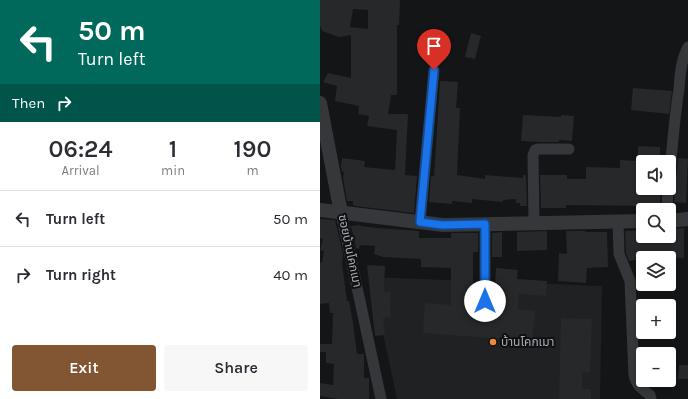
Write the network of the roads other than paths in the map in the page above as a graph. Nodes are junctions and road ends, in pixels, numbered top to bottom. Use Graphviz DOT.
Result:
graph roads {
  1 [pos="688,47"];
  2 [pos="434,70"];
  3 [pos="320,103"];
  4 [pos="568,148"];
  5 [pos="671,155"];
  6 [pos="320,210"];
  7 [pos="341,213"];
  8 [pos="688,219"];
  9 [pos="676,220"];
  10 [pos="636,221"];
  11 [pos="420,222"];
  12 [pos="618,222"];
  13 [pos="485,224"];
  14 [pos="534,224"];
  15 [pos="485,301"];
  16 [pos="381,399"];
  17 [pos="650,399"];
  1 -- 5 [label="street"];
  2 -- 11 [label="street"];
  3 -- 7 [label="street, ซอยบ้านโคกเมา"];
  4 -- 14 [label="street"];
  6 -- 7 [label="street"];
  7 -- 11 [label="street"];
  7 -- 16 [label="street, ซอยบ้านโคกเมา"];
  8 -- 9 [label="street"];
  10 -- 12 [label="street"];
  11 -- 13 [label="street"];
  12 -- 14 [label="street"];
  12 -- 17 [label="street"];
  13 -- 14 [label="street"];
  13 -- 15 [label="street"];
}
